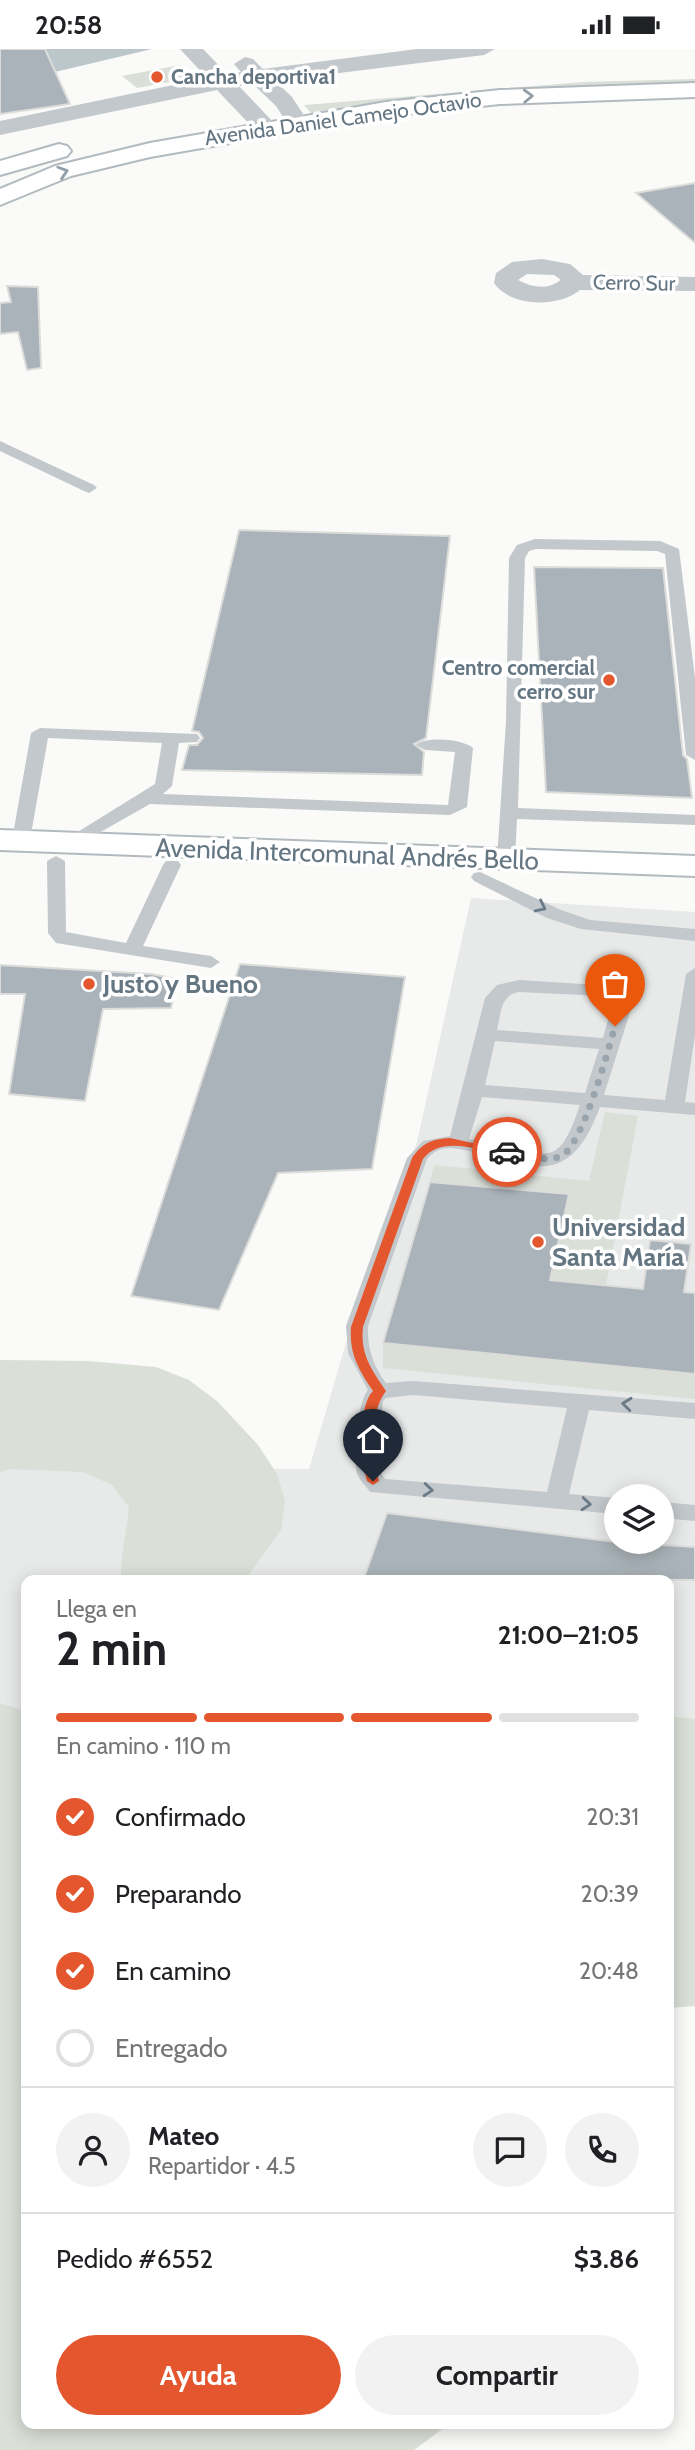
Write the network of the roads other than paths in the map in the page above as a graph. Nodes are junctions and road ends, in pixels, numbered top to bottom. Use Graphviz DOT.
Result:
graph roads {
  1 [pos="191,49"];
  2 [pos="228,49"];
  3 [pos="484,49"];
  4 [pos="695,72"];
  5 [pos="260,76"];
  6 [pos="223,82"];
  7 [pos="695,90"];
  8 [pos="339,95"];
  9 [pos="311,99"];
  10 [pos="284,102"];
  11 [pos="248,109"];
  12 [pos="221,114"];
  13 [pos="180,122"];
  14 [pos="298,123"];
  15 [pos="0,128"];
  16 [pos="267,128"];
  17 [pos="126,133"];
  18 [pos="100,139"];
  19 [pos="0,168"];
  20 [pos="0,198"];
  21 [pos="574,282"];
  22 [pos="695,284"];
  23 [pos="0,445"];
  24 [pos="89,488"];
  25 [pos="170,738"];
  26 [pos="191,738"];
  27 [pos="425,745"];
  28 [pos="695,755"];
  29 [pos="147,799"];
  30 [pos="509,813"];
  31 [pos="695,820"];
  32 [pos="7,847"];
  33 [pos="65,852"];
  34 [pos="172,865"];
  35 [pos="695,866"];
  36 [pos="493,869"];
  37 [pos="695,886"];
  38 [pos="695,935"];
  39 [pos="132,950"];
  40 [pos="211,962"];
  41 [pos="695,974"];
  42 [pos="487,1034"];
  43 [pos="610,1044"];
  44 [pos="474,1090"];
  45 [pos="593,1100"];
  46 [pos="674,1107"];
  47 [pos="695,1109"];
  48 [pos="458,1143"];
  49 [pos="380,1391"];
  50 [pos="580,1400"];
  51 [pos="695,1411"];
  52 [pos="556,1501"];
  53 [pos="604,1505"];
  54 [pos="674,1511"];
  55 [pos="695,1513"];
  1 -- 6 [label="street"];
  2 -- 5 [label="street"];
  3 -- 5 [label="street"];
  4 -- 8 [label="main road, Avenida Daniel Camejo Octavio"];
  5 -- 6 [label="street"];
  5 -- 10 [label="street"];
  6 -- 11 [label="street"];
  6 -- 15 [label="street"];
  14 -- 7 [label="main road, Avenida Daniel Camejo Octavio, one-way"];
  9 -- 10 [label="main road, Avenida Daniel Camejo Octavio"];
  10 -- 11 [label="main road, Avenida Daniel Camejo Octavio"];
  10 -- 14 [label="street"];
  11 -- 12 [label="main road, Avenida Daniel Camejo Octavio"];
  11 -- 16 [label="street"];
  13 -- 17 [label="main road, Avenida Daniel Camejo Octavio"];
  14 -- 16 [label="main road, Avenida Daniel Camejo Octavio"];
  20 -- 16 [label="main road, Avenida Daniel Camejo Octavio, one-way"];
  18 -- 19 [label="main road"];
  21 -- 22 [label="street, Cerro Sur"];
  23 -- 24 [label="lane"];
  25 -- 26 [label="lane"];
  25 -- 29 [label="lane"];
  25 -- 32 [label="lane"];
  27 -- 29 [label="lane"];
  28 -- 30 [label="lane"];
  29 -- 33 [label="lane"];
  30 -- 31 [label="lane"];
  30 -- 36 [label="lane"];
  32 -- 33 [label="main road, Avenida Intercomunal Andrés Bello"];
  33 -- 34 [label="main road, Avenida Intercomunal Andrés Bello"];
  33 -- 36 [label="main road, Avenida Intercomunal Andrés Bello"];
  33 -- 39 [label="lane"];
  34 -- 36 [label="main road, Avenida Intercomunal Andrés Bello"];
  34 -- 39 [label="lane"];
  35 -- 36 [label="main road, Avenida Intercomunal Andrés Bello"];
  36 -- 37 [label="main road, Avenida Intercomunal Andrés Bello"];
  36 -- 38 [label="lane, one-way"];
  39 -- 40 [label="lane"];
  41 -- 46 [label="lane"];
  42 -- 43 [label="lane"];
  42 -- 43 [label="lane"];
  42 -- 44 [label="lane"];
  43 -- 45 [label="lane"];
  44 -- 45 [label="lane"];
  44 -- 48 [label="lane"];
  45 -- 46 [label="lane"];
  45 -- 48 [label="lane"];
  46 -- 47 [label="lane"];
  48 -- 49 [label="lane"];
  49 -- 50 [label="lane"];
  49 -- 52 [label="lane, one-way"];
  51 -- 50 [label="lane, one-way"];
  50 -- 52 [label="lane"];
  52 -- 53 [label="lane, one-way"];
  54 -- 55 [label="lane"];
}
